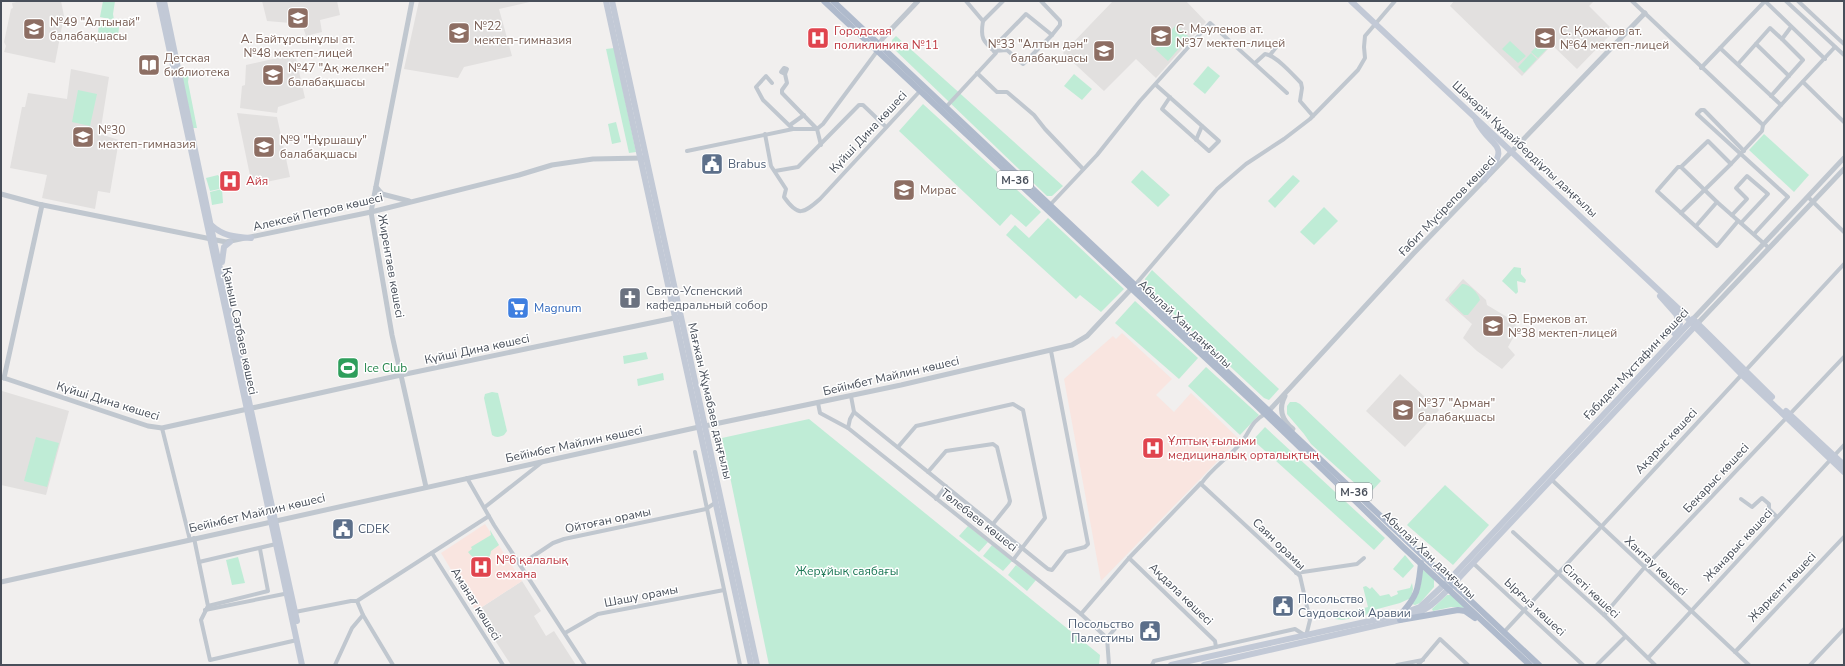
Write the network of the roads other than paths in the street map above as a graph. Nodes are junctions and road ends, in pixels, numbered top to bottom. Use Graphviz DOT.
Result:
graph roads {
  1 [pos="159,1"];
  2 [pos="164,1"];
  3 [pos="412,1"];
  4 [pos="606,1"];
  5 [pos="612,1"];
  6 [pos="824,1"];
  7 [pos="833,1"];
  8 [pos="918,1"];
  9 [pos="966,1"];
  10 [pos="1003,1"];
  11 [pos="1041,1"];
  12 [pos="1351,1"];
  13 [pos="1395,1"];
  14 [pos="1765,1"];
  15 [pos="1786,1"];
  16 [pos="1798,1"];
  17 [pos="1635,2"];
  18 [pos="1645,13"];
  19 [pos="983,21"];
  20 [pos="1376,24"];
  21 [pos="1791,27"];
  22 [pos="1052,35"];
  23 [pos="1782,39"];
  24 [pos="1281,41"];
  25 [pos="879,43"];
  26 [pos="1756,44"];
  27 [pos="1844,44"];
  28 [pos="1835,47"];
  29 [pos="1720,48"];
  30 [pos="878,50"];
  31 [pos="993,50"];
  32 [pos="1270,55"];
  33 [pos="1844,56"];
  34 [pos="1825,59"];
  35 [pos="1255,64"];
  36 [pos="1738,64"];
  37 [pos="1702,68"];
  38 [pos="977,73"];
  39 [pos="785,74"];
  40 [pos="1789,76"];
  41 [pos="1803,82"];
  42 [pos="772,83"];
  43 [pos="1156,84"];
  44 [pos="920,91"];
  45 [pos="1287,93"];
  46 [pos="1771,96"];
  47 [pos="1170,97"];
  48 [pos="1781,105"];
  49 [pos="946,107"];
  50 [pos="804,115"];
  51 [pos="1313,116"];
  52 [pos="1475,117"];
  53 [pos="1844,122"];
  54 [pos="790,125"];
  55 [pos="1763,125"];
  56 [pos="1202,126"];
  57 [pos="886,127"];
  58 [pos="793,129"];
  59 [pos="817,129"];
  60 [pos="765,134"];
  61 [pos="1196,140"];
  62 [pos="821,144"];
  63 [pos="687,151"];
  64 [pos="1513,153"];
  65 [pos="1742,153"];
  66 [pos="643,158"];
  67 [pos="1844,158"];
  68 [pos="1731,164"];
  69 [pos="1681,167"];
  70 [pos="1083,169"];
  71 [pos="1844,169"];
  72 [pos="775,171"];
  73 [pos="1484,180"];
  74 [pos="376,187"];
  75 [pos="1705,189"];
  76 [pos="1,194"];
  77 [pos="1808,197"];
  78 [pos="410,201"];
  79 [pos="1717,202"];
  80 [pos="1813,202"];
  81 [pos="42,205"];
  82 [pos="1048,206"];
  83 [pos="371,212"];
  84 [pos="1681,213"];
  85 [pos="1732,215"];
  86 [pos="1740,222"];
  87 [pos="210,224"];
  88 [pos="1696,226"];
  89 [pos="1844,232"];
  90 [pos="1754,234"];
  91 [pos="251,238"];
  92 [pos="211,240"];
  93 [pos="230,242"];
  94 [pos="1765,244"];
  95 [pos="1769,248"];
  96 [pos="1844,264"];
  97 [pos="221,272"];
  98 [pos="1653,284"];
  99 [pos="1133,287"];
  100 [pos="677,318"];
  101 [pos="1694,323"];
  102 [pos="1051,351"];
  103 [pos="1657,357"];
  104 [pos="1844,357"];
  105 [pos="1744,373"];
  106 [pos="401,375"];
  107 [pos="3,378"];
  108 [pos="1288,390"];
  109 [pos="851,396"];
  110 [pos="818,403"];
  111 [pos="248,409"];
  112 [pos="854,412"];
  113 [pos="1267,412"];
  114 [pos="1788,416"];
  115 [pos="702,427"];
  116 [pos="162,428"];
  117 [pos="848,428"];
  118 [pos="1844,445"];
  119 [pos="898,447"];
  120 [pos="1307,447"];
  121 [pos="695,452"];
  122 [pos="1833,458"];
  123 [pos="542,462"];
  124 [pos="1844,465"];
  125 [pos="928,472"];
  126 [pos="1844,472"];
  127 [pos="467,478"];
  128 [pos="1552,480"];
  129 [pos="1201,484"];
  130 [pos="946,486"];
  131 [pos="426,487"];
  132 [pos="936,499"];
  133 [pos="1741,500"];
  134 [pos="715,503"];
  135 [pos="485,507"];
  136 [pos="706,509"];
  137 [pos="489,516"];
  138 [pos="1778,517"];
  139 [pos="273,521"];
  140 [pos="992,524"];
  141 [pos="1600,527"];
  142 [pos="1513,532"];
  143 [pos="1844,537"];
  144 [pos="192,539"];
  145 [pos="276,544"];
  146 [pos="1022,548"];
  147 [pos="260,549"];
  148 [pos="432,553"];
  149 [pos="1129,558"];
  150 [pos="1364,558"];
  151 [pos="1013,560"];
  152 [pos="199,562"];
  153 [pos="1420,563"];
  154 [pos="1473,563"];
  155 [pos="520,565"];
  156 [pos="1644,568"];
  157 [pos="1296,573"];
  158 [pos="1557,573"];
  159 [pos="1,582"];
  160 [pos="1448,585"];
  161 [pos="724,590"];
  162 [pos="289,593"];
  163 [pos="357,601"];
  164 [pos="208,606"];
  165 [pos="205,610"];
  166 [pos="1524,610"];
  167 [pos="1691,611"];
  168 [pos="295,612"];
  169 [pos="1081,614"];
  170 [pos="1402,614"];
  171 [pos="363,615"];
  172 [pos="1604,615"];
  173 [pos="1400,620"];
  174 [pos="1120,623"];
  175 [pos="1844,629"];
  176 [pos="565,633"];
  177 [pos="1502,634"];
  178 [pos="1306,636"];
  179 [pos="1625,637"];
  180 [pos="1107,638"];
  181 [pos="298,640"];
  182 [pos="1216,647"];
  183 [pos="1735,652"];
  184 [pos="1648,658"];
  185 [pos="1423,660"];
  186 [pos="1186,663"];
  187 [pos="390,664"];
  188 [pos="302,665"];
  189 [pos="306,665"];
  190 [pos="335,665"];
  191 [pos="502,665"];
  192 [pos="585,665"];
  193 [pos="740,665"];
  194 [pos="751,665"];
  195 [pos="757,665"];
  196 [pos="1109,665"];
  197 [pos="1152,665"];
  198 [pos="1171,665"];
  199 [pos="1204,665"];
  200 [pos="1398,665"];
  201 [pos="1418,665"];
  202 [pos="1468,665"];
  203 [pos="1530,665"];
  204 [pos="1538,665"];
  205 [pos="1583,665"];
  206 [pos="1597,665"];
  207 [pos="1655,665"];
  208 [pos="1749,665"];
  209 [pos="1810,665"];
  1 -- 92 [label="main road, Қаныш Сәтбаев көшесі"];
  2 -- 87 [label="main road, Қаныш Сәтбаев көшесі"];
  3 -- 74 [label="street, Жирентаев көшесі"];
  4 -- 66 [label="main road, Мағжан Жұмабаев даңғылы"];
  5 -- 66 [label="main road, Мағжан Жұмабаев даңғылы"];
  6 -- 30 [label="main road, Абылай Хан даңғылы / M-36"];
  7 -- 25 [label="main road, Абылай Хан даңғылы / M-36"];
  8 -- 25 [label="street"];
  9 -- 19 [label="street"];
  10 -- 19 [label="street"];
  11 -- 22 [label="street"];
  12 -- 20 [label="main road, Шәкәрім Құдайбердіұлы даңғылы"];
  13 -- 20 [label="street"];
  14 -- 21 [label="street"];
  14 -- 29 [label="street"];
  15 -- 28 [label="street"];
  16 -- 27 [label="street"];
  17 -- 18 [label="street"];
  18 -- 37 [label="street"];
  18 -- 64 [label="street, Ғабит Мүсірепов көшесі"];
  19 -- 31 [label="street"];
  20 -- 51 [label="street"];
  20 -- 52 [label="main road, Шәкәрім Құдайбердіұлы даңғылы"];
  21 -- 23 [label="street"];
  21 -- 34 [label="street"];
  22 -- 31 [label="street"];
  22 -- 31 [label="street"];
  23 -- 26 [label="street"];
  23 -- 40 [label="street"];
  24 -- 32 [label="street"];
  25 -- 30 [label="street"];
  25 -- 49 [label="main road, Абылай Хан даңғылы / M-36"];
  26 -- 36 [label="street"];
  26 -- 40 [label="street"];
  28 -- 33 [label="street"];
  28 -- 34 [label="street"];
  29 -- 36 [label="street"];
  29 -- 37 [label="street"];
  30 -- 44 [label="main road, Абылай Хан даңғылы / M-36"];
  30 -- 59 [label="street"];
  31 -- 38 [label="street"];
  32 -- 35 [label="street"];
  32 -- 51 [label="street"];
  34 -- 41 [label="street"];
  35 -- 43 [label="street"];
  35 -- 45 [label="street"];
  36 -- 46 [label="street"];
  37 -- 55 [label="street"];
  38 -- 49 [label="street"];
  38 -- 70 [label="street"];
  39 -- 50 [label="street"];
  40 -- 46 [label="street"];
  41 -- 48 [label="street"];
  41 -- 53 [label="street"];
  42 -- 54 [label="street"];
  43 -- 47 [label="street"];
  43 -- 70 [label="street"];
  44 -- 57 [label="street, Күйші Дина көшесі"];
  44 -- 82 [label="main road, Абылай Хан даңғылы / M-36"];
  46 -- 48 [label="street"];
  47 -- 56 [label="street"];
  47 -- 61 [label="street"];
  48 -- 55 [label="street"];
  49 -- 82 [label="main road, Абылай Хан даңғылы / M-36"];
  50 -- 54 [label="street"];
  50 -- 59 [label="street"];
  51 -- 99 [label="street"];
  52 -- 64 [label="main road, Шәкәрім Құдайбердіұлы даңғылы"];
  52 -- 73 [label="main road"];
  54 -- 58 [label="street"];
  55 -- 65 [label="street"];
  56 -- 61 [label="street"];
  56 -- 61 [label="street"];
  57 -- 62 [label="street"];
  57 -- 72 [label="street, Күйші Дина көшесі"];
  58 -- 59 [label="street"];
  58 -- 60 [label="street"];
  59 -- 62 [label="street"];
  60 -- 63 [label="street"];
  60 -- 72 [label="street"];
  62 -- 72 [label="street"];
  64 -- 73 [label="street, Ғабит Мүсірепов көшесі"];
  64 -- 98 [label="main road, Шәкәрім Құдайбердіұлы даңғылы"];
  65 -- 65 [label="street"];
  65 -- 68 [label="street"];
  65 -- 90 [label="street"];
  66 -- 78 [label="street, Алексей Петров көшесі"];
  66 -- 100 [label="main road, Мағжан Жұмабаев даңғылы"];
  67 -- 77 [label="street, Ғабиден Мұстафин көшесі"];
  68 -- 69 [label="street"];
  68 -- 75 [label="street"];
  69 -- 75 [label="street"];
  69 -- 84 [label="street"];
  70 -- 82 [label="street"];
  71 -- 80 [label="street, Ғабиден Мұстафин көшесі"];
  73 -- 108 [label="street, Ғабит Мүсірепов көшесі"];
  74 -- 78 [label="street"];
  74 -- 83 [label="street, Жирентаев көшесі"];
  75 -- 79 [label="street"];
  75 -- 84 [label="street"];
  76 -- 81 [label="street, Алексей Петров көшесі"];
  77 -- 80 [label="street"];
  77 -- 94 [label="street, Ғабиден Мұстафин көшесі"];
  78 -- 83 [label="street, Алексей Петров көшесі"];
  79 -- 85 [label="street"];
  79 -- 88 [label="street"];
  80 -- 89 [label="street"];
  80 -- 95 [label="street, Ғабиден Мұстафин көшесі"];
  81 -- 92 [label="street, Алексей Петров көшесі"];
  81 -- 107 [label="street"];
  82 -- 99 [label="main road, Абылай Хан даңғылы / M-36"];
  83 -- 91 [label="street, Алексей Петров көшесі"];
  83 -- 106 [label="street, Жирентаев көшесі"];
  84 -- 88 [label="street"];
  85 -- 86 [label="street"];
  85 -- 86 [label="street"];
  86 -- 88 [label="street"];
  86 -- 90 [label="street"];
  87 -- 91 [label="main road"];
  87 -- 92 [label="main road, Қаныш Сәтбаев көшесі"];
  90 -- 94 [label="street"];
  91 -- 93 [label="street, Алексей Петров көшесі"];
  92 -- 93 [label="street, Алексей Петров көшесі"];
  92 -- 97 [label="main road, Қаныш Сәтбаев көшесі"];
  92 -- 111 [label="main road, Қаныш Сәтбаев көшесі"];
  93 -- 97 [label="main road"];
  94 -- 95 [label="street"];
  94 -- 101 [label="street, Ғабиден Мұстафин көшесі"];
  95 -- 101 [label="street, Ғабиден Мұстафин көшесі"];
  96 -- 105 [label="street, Ақарыс көшесі"];
  97 -- 111 [label="main road, Қаныш Сәтбаев көшесі"];
  98 -- 101 [label="main road, Шәкәрім Құдайбердіұлы даңғылы"];
  98 -- 103 [label="main road"];
  99 -- 102 [label="street, Бейімбет Майлин көшесі"];
  99 -- 113 [label="main road, Абылай Хан даңғылы / M-36"];
  100 -- 106 [label="street, Күйші Дина көшесі"];
  100 -- 115 [label="main road, Мағжан Жұмабаев даңғылы"];
  101 -- 103 [label="main road, Ғабиден Мұстафин көшесі"];
  101 -- 105 [label="main road, Шәкәрім Құдайбердіұлы даңғылы"];
  101 -- 128 [label="main road, Ғабиден Мұстафин көшесі"];
  102 -- 109 [label="street, Бейімбет Майлин көшесі"];
  102 -- 146 [label="street"];
  103 -- 160 [label="main road, Ғабиден Мұстафин көшесі"];
  104 -- 114 [label="street, Бекарыс көшесі"];
  105 -- 114 [label="main road, Шәкәрім Құдайбердіұлы даңғылы"];
  105 -- 141 [label="street, Ақарыс көшесі"];
  106 -- 111 [label="street, Күйші Дина көшесі"];
  106 -- 131 [label="street, Жирентаев көшесі"];
  107 -- 116 [label="street, Күйші Дина көшесі"];
  108 -- 113 [label="street, Ғабит Мүсірепов көшесі"];
  108 -- 120 [label="street"];
  109 -- 110 [label="street, Бейімбет Майлин көшесі"];
  109 -- 112 [label="street"];
  110 -- 115 [label="street, Бейімбет Майлин көшесі"];
  110 -- 117 [label="street, Төлебаев көшесі"];
  111 -- 116 [label="street, Күйші Дина көшесі"];
  111 -- 139 [label="main road, Қаныш Сәтбаев көшесі"];
  112 -- 117 [label="street"];
  112 -- 119 [label="street"];
  113 -- 120 [label="main road, Абылай Хан даңғылы / M-36"];
  113 -- 129 [label="street"];
  113 -- 153 [label="main road, Абылай Хан даңғылы / M-36"];
  114 -- 122 [label="main road, Шәкәрім Құдайбердіұлы даңғылы"];
  114 -- 156 [label="street, Бекарыс көшесі"];
  115 -- 123 [label="street, Бейімбет Майлин көшесі"];
  115 -- 134 [label="main road, Мағжан Жұмабаев даңғылы"];
  115 -- 195 [label="main road, Мағжан Жұмабаев даңғылы"];
  116 -- 144 [label="street"];
  117 -- 132 [label="street, Төлебаев көшесі"];
  118 -- 122 [label="street, Жанарыс көшесі"];
  119 -- 125 [label="street"];
  119 -- 146 [label="street"];
  120 -- 160 [label="main road, Абылай Хан даңғылы / M-36"];
  121 -- 136 [label="street"];
  122 -- 124 [label="main road, Шәкәрім Құдайбердіұлы даңғылы"];
  122 -- 126 [label="main road, Шәкәрім Құдайбердіұлы даңғылы"];
  122 -- 138 [label="street, Жанарыс көшесі"];
  123 -- 127 [label="street, Бейімбет Майлин көшесі"];
  123 -- 135 [label="street"];
  125 -- 130 [label="street"];
  125 -- 140 [label="street"];
  127 -- 131 [label="street, Бейімбет Майлин көшесі"];
  127 -- 135 [label="street"];
  128 -- 141 [label="street, Хантау көшесі"];
  128 -- 154 [label="main road, Ғабиден Мұстафин көшесі"];
  129 -- 149 [label="street"];
  129 -- 157 [label="street, Саян орамы"];
  130 -- 132 [label="street"];
  130 -- 140 [label="street"];
  131 -- 139 [label="street, Бейімбет Майлин көшесі"];
  132 -- 151 [label="street, Төлебаев көшесі"];
  133 -- 138 [label="street"];
  134 -- 136 [label="street"];
  134 -- 194 [label="main road, Мағжан Жұмабаев даңғылы"];
  135 -- 137 [label="street"];
  136 -- 155 [label="street, Ойтоған орамы"];
  136 -- 161 [label="street"];
  137 -- 148 [label="street"];
  137 -- 155 [label="street"];
  138 -- 167 [label="street, Жанарыс көшесі"];
  139 -- 144 [label="street, Бейімбет Майлин көшесі"];
  139 -- 145 [label="main road, Қаныш Сәтбаев көшесі"];
  139 -- 162 [label="main road, Қаныш Сәтбаев көшесі"];
  140 -- 146 [label="street"];
  141 -- 156 [label="street, Хантау көшесі"];
  141 -- 158 [label="street, Ақарыс көшесі"];
  142 -- 158 [label="street, Сілеті көшесі"];
  143 -- 183 [label="street, Жаркент көшесі"];
  144 -- 152 [label="street"];
  144 -- 159 [label="street, Бейімбет Майлин көшесі"];
  145 -- 147 [label="street"];
  145 -- 162 [label="main road, Қаныш Сәтбаев көшесі"];
  146 -- 151 [label="street"];
  147 -- 152 [label="street"];
  147 -- 164 [label="street"];
  148 -- 163 [label="street"];
  148 -- 191 [label="street, Аманат көшесі"];
  149 -- 169 [label="street"];
  149 -- 182 [label="street, Ақдала көшесі"];
  150 -- 157 [label="street"];
  151 -- 169 [label="street, Төлебаев көшесі"];
  152 -- 164 [label="street"];
  153 -- 160 [label="main road, Абылай Хан даңғылы / M-36"];
  153 -- 170 [label="main road"];
  154 -- 160 [label="main road, Ғабиден Мұстафин көшесі"];
  154 -- 166 [label="street, Ырғыз көшесі"];
  155 -- 176 [label="street"];
  156 -- 167 [label="street, Хантау көшесі"];
  156 -- 172 [label="street, Бекарыс көшесі"];
  157 -- 178 [label="street, Саян орамы"];
  158 -- 166 [label="street, Ақарыс көшесі"];
  158 -- 172 [label="street, Сілеті көшесі"];
  160 -- 170 [label="main road"];
  160 -- 173 [label="main road"];
  160 -- 177 [label="main road, Абылай Хан даңғылы / M-36"];
  161 -- 176 [label="street, Шашу орамы"];
  161 -- 193 [label="street"];
  162 -- 165 [label="street"];
  162 -- 168 [label="main road, Қаныш Сәтбаев көшесі"];
  162 -- 181 [label="main road, Қаныш Сәтбаев көшесі"];
  163 -- 168 [label="street"];
  163 -- 171 [label="street"];
  164 -- 165 [label="street"];
  165 -- 181 [label="street"];
  166 -- 177 [label="street, Ақарыс көшесі"];
  166 -- 205 [label="street, Ырғыз көшесі"];
  167 -- 183 [label="street, Хантау көшесі"];
  167 -- 184 [label="street, Жанарыс көшесі"];
  168 -- 189 [label="main road, Қаныш Сәтбаев көшесі"];
  169 -- 180 [label="street, Төлебаев көшесі"];
  170 -- 178 [label="main road"];
  171 -- 187 [label="street"];
  171 -- 190 [label="street"];
  172 -- 179 [label="street, Сілеті көшесі"];
  173 -- 177 [label="main road"];
  173 -- 199 [label="main road"];
  174 -- 180 [label="street"];
  175 -- 209 [label="street"];
  176 -- 192 [label="street"];
  177 -- 203 [label="main road, Абылай Хан даңғылы / M-36"];
  177 -- 204 [label="main road, Абылай Хан даңғылы / M-36"];
  178 -- 182 [label="street"];
  178 -- 186 [label="main road"];
  179 -- 184 [label="street, Сілеті көшесі"];
  179 -- 206 [label="street"];
  180 -- 196 [label="street"];
  181 -- 188 [label="main road, Қаныш Сәтбаев көшесі"];
  182 -- 197 [label="street"];
  183 -- 208 [label="street, Хантау көшесі"];
  184 -- 207 [label="street, Сілеті көшесі"];
  185 -- 200 [label="street"];
  185 -- 201 [label="street"];
  185 -- 202 [label="street"];
  186 -- 198 [label="main road"];
}
